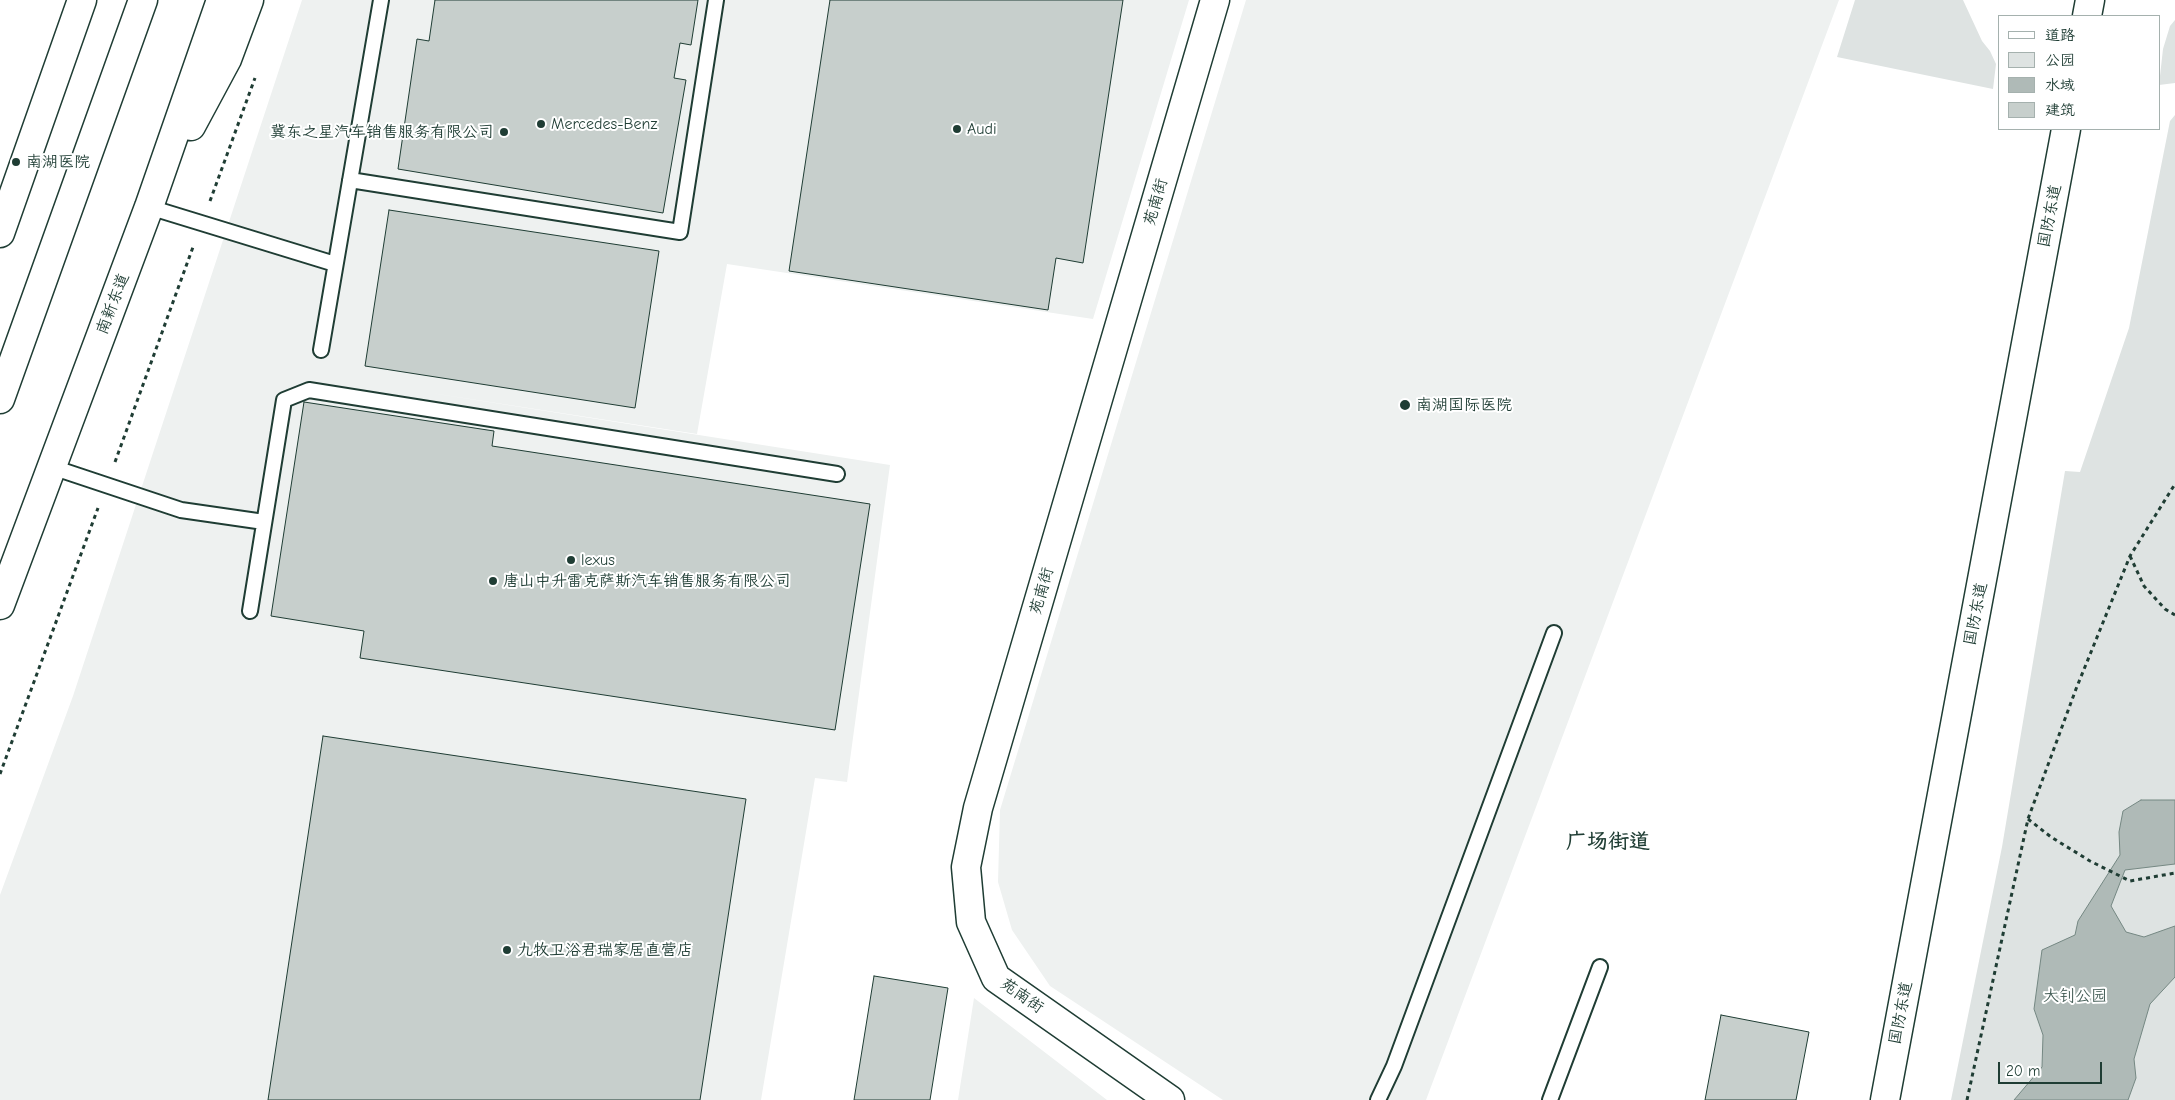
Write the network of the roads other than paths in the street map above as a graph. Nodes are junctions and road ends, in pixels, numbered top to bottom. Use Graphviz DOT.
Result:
graph roads {
  1 [pos="82,0"];
  2 [pos="143,0"];
  3 [pos="221,0"];
  4 [pos="249,0"];
  5 [pos="381,0"];
  6 [pos="716,0"];
  7 [pos="1215,0"];
  8 [pos="2090,0"];
  9 [pos="2087,15"];
  10 [pos="2066,130"];
  11 [pos="350,180"];
  12 [pos="149,207"];
  13 [pos="0,233"];
  14 [pos="335,264"];
  15 [pos="320,350"];
  16 [pos="0,399"];
  17 [pos="52,467"];
  18 [pos="837,474"];
  19 [pos="264,522"];
  20 [pos="0,605"];
  21 [pos="250,611"];
  22 [pos="1554,634"];
  23 [pos="1600,967"];
  24 [pos="1170,1100"];
  25 [pos="1378,1100"];
  26 [pos="1550,1100"];
  27 [pos="1885,1100"];
  1 -- 13 [label="street"];
  2 -- 16 [label="street"];
  3 -- 12 [label="street, 南新东道"];
  4 -- 12 [label="street"];
  5 -- 11 [label="lane"];
  6 -- 11 [label="lane"];
  7 -- 24 [label="street, 苑南街"];
  8 -- 9 [label="street"];
  10 -- 27 [label="street, 国防东道"];
  11 -- 14 [label="lane"];
  12 -- 14 [label="lane"];
  12 -- 17 [label="street, 南新东道"];
  14 -- 15 [label="lane"];
  17 -- 19 [label="lane"];
  17 -- 20 [label="street, 南新东道"];
  18 -- 19 [label="lane"];
  19 -- 21 [label="lane"];
  22 -- 25 [label="lane"];
  23 -- 26 [label="lane"];
}
